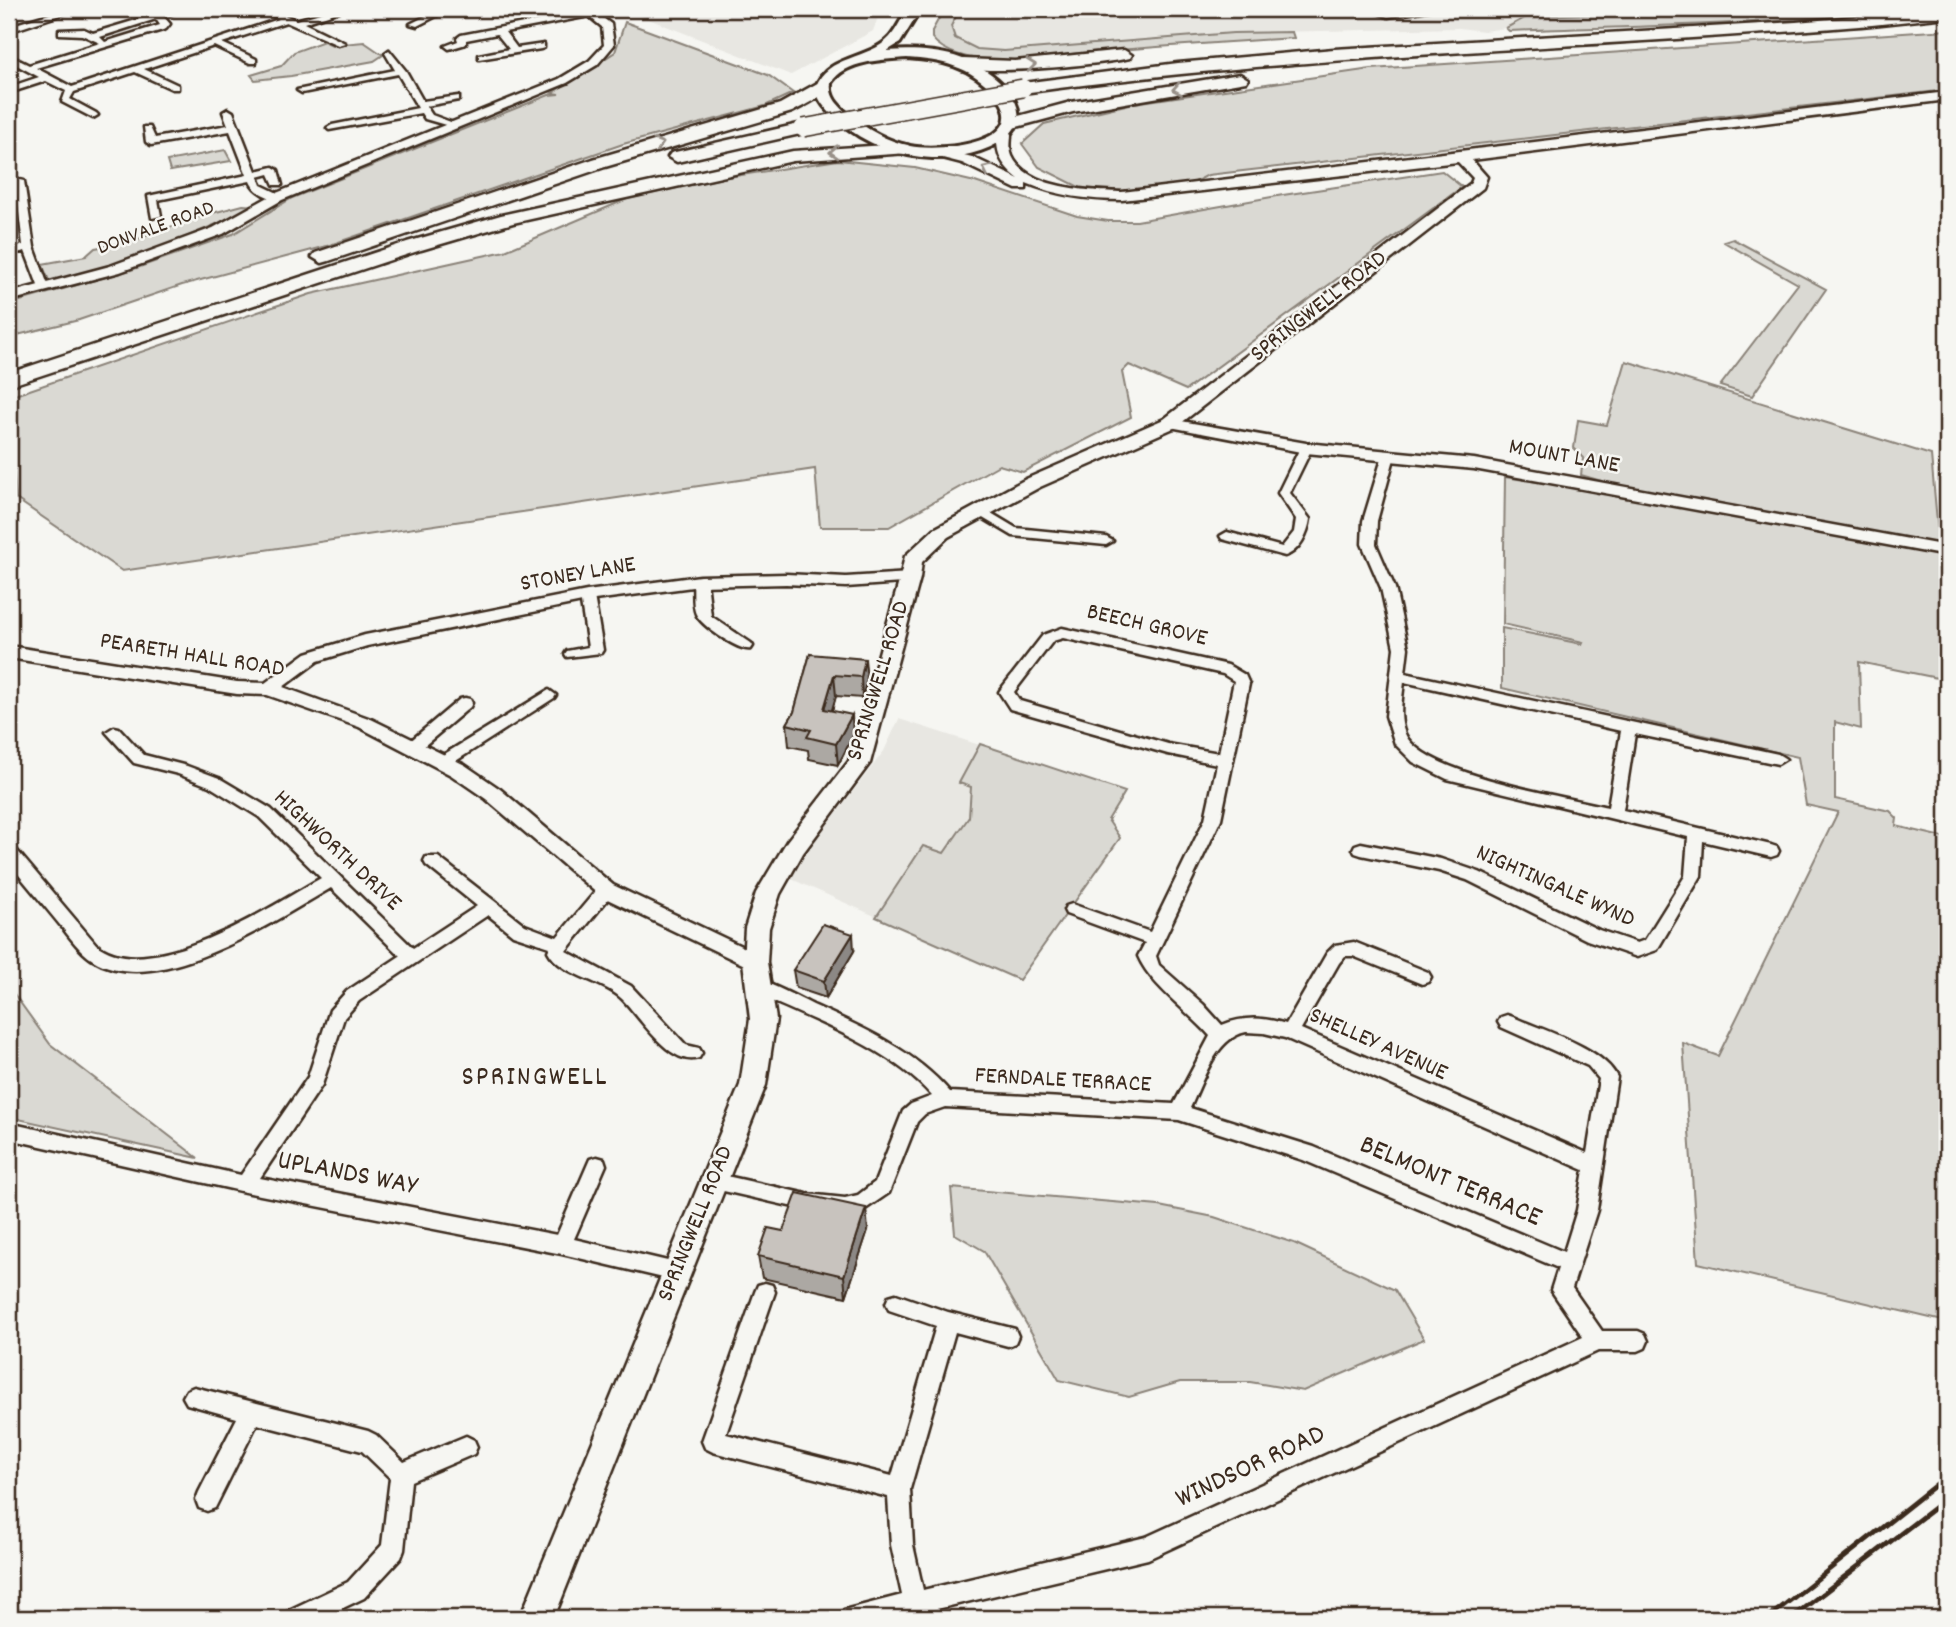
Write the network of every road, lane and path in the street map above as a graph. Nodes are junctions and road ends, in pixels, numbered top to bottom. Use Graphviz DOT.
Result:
graph roads {
  1 [pos="74,9"];
  2 [pos="181,9"];
  3 [pos="264,9"];
  4 [pos="342,9"];
  5 [pos="446,9"];
  6 [pos="1370,9"];
  7 [pos="1430,9"];
  8 [pos="1407,10"];
  9 [pos="588,11"];
  10 [pos="923,12"];
  11 [pos="1947,12"];
  12 [pos="158,16"];
  13 [pos="286,19"];
  14 [pos="1947,21"];
  15 [pos="296,23"];
  16 [pos="414,24"];
  17 [pos="9,29"];
  18 [pos="499,31"];
  19 [pos="62,32"];
  20 [pos="1675,33"];
  21 [pos="93,36"];
  22 [pos="919,38"];
  23 [pos="215,43"];
  24 [pos="341,43"];
  25 [pos="106,44"];
  26 [pos="449,46"];
  27 [pos="541,46"];
  28 [pos="1506,49"];
  29 [pos="1193,50"];
  30 [pos="515,51"];
  31 [pos="389,53"];
  32 [pos="1140,54"];
  33 [pos="936,56"];
  34 [pos="482,57"];
  35 [pos="9,59"];
  36 [pos="863,60"];
  37 [pos="253,61"];
  38 [pos="963,64"];
  39 [pos="28,68"];
  40 [pos="137,69"];
  41 [pos="401,71"];
  42 [pos="46,78"];
  43 [pos="823,85"];
  44 [pos="175,87"];
  45 [pos="9,90"];
  46 [pos="71,90"];
  47 [pos="302,90"];
  48 [pos="1024,92"];
  49 [pos="1947,96"];
  50 [pos="456,98"];
  51 [pos="423,107"];
  52 [pos="228,112"];
  53 [pos="93,115"];
  54 [pos="453,126"];
  55 [pos="234,127"];
  56 [pos="332,128"];
  57 [pos="147,129"];
  58 [pos="1008,129"];
  59 [pos="807,132"];
  60 [pos="902,149"];
  61 [pos="936,152"];
  62 [pos="1461,157"];
  63 [pos="252,176"];
  64 [pos="1275,179"];
  65 [pos="19,181"];
  66 [pos="278,183"];
  67 [pos="278,197"];
  68 [pos="22,203"];
  69 [pos="9,205"];
  70 [pos="156,216"];
  71 [pos="29,247"];
  72 [pos="9,252"];
  73 [pos="268,276"];
  74 [pos="44,288"];
  75 [pos="9,297"];
  76 [pos="133,340"];
  77 [pos="9,365"];
  78 [pos="9,380"];
  79 [pos="1170,423"];
  80 [pos="1306,448"];
  81 [pos="1389,454"];
  82 [pos="981,511"];
  83 [pos="1227,536"];
  84 [pos="1106,541"];
  85 [pos="1947,551"];
  86 [pos="910,578"];
  87 [pos="700,581"];
  88 [pos="587,596"];
  89 [pos="747,646"];
  90 [pos="9,652"];
  91 [pos="572,654"];
  92 [pos="1399,676"];
  93 [pos="270,690"];
  94 [pos="549,695"];
  95 [pos="465,703"];
  96 [pos="1629,728"];
  97 [pos="114,732"];
  98 [pos="413,747"];
  99 [pos="1778,759"];
  100 [pos="1226,760"];
  101 [pos="443,762"];
  102 [pos="1615,814"];
  103 [pos="1696,833"];
  104 [pos="1361,849"];
  105 [pos="1771,851"];
  106 [pos="9,852"];
  107 [pos="432,861"];
  108 [pos="333,879"];
  109 [pos="606,890"];
  110 [pos="489,906"];
  111 [pos="1072,910"];
  112 [pos="1155,940"];
  113 [pos="551,941"];
  114 [pos="412,957"];
  115 [pos="756,974"];
  116 [pos="1422,977"];
  117 [pos="1507,1022"];
  118 [pos="1290,1032"];
  119 [pos="1220,1035"];
  120 [pos="693,1052"];
  121 [pos="945,1099"];
  122 [pos="1179,1112"];
  123 [pos="9,1131"];
  124 [pos="1307,1153"];
  125 [pos="597,1165"];
  126 [pos="1594,1165"];
  127 [pos="713,1181"];
  128 [pos="245,1184"];
  129 [pos="562,1245"];
  130 [pos="1571,1264"];
  131 [pos="676,1272"];
  132 [pos="765,1292"];
  133 [pos="896,1303"];
  134 [pos="948,1321"];
  135 [pos="1008,1336"];
  136 [pos="1597,1341"];
  137 [pos="1638,1341"];
  138 [pos="194,1397"];
  139 [pos="251,1414"];
  140 [pos="466,1447"];
  141 [pos="401,1474"];
  142 [pos="899,1489"];
  143 [pos="207,1500"];
  144 [pos="915,1603"];
  145 [pos="297,1618"];
  146 [pos="537,1618"];
  147 [pos="852,1618"];
  1 -- 17 [label="street"];
  2 -- 12 [label="street"];
  3 -- 13 [label="street"];
  4 -- 15 [label="street"];
  5 -- 16 [label="street"];
  6 -- 8 [label="street"];
  7 -- 8 [label="street"];
  9 -- 18 [label="street, DONVALE ROAD"];
  9 -- 54 [label="street, DONVALE ROAD"];
  10 -- 36 [label="main road"];
  11 -- 20 [label="highway"];
  12 -- 21 [label="street"];
  12 -- 25 [label="street"];
  13 -- 15 [label="street"];
  13 -- 23 [label="street"];
  14 -- 28 [label="highway"];
  15 -- 24 [label="street"];
  18 -- 26 [label="street, DONVALE ROAD"];
  18 -- 30 [label="street"];
  19 -- 21 [label="street"];
  20 -- 29 [label="highway"];
  20 -- 48 [label="highway"];
  21 -- 25 [label="street"];
  22 -- 33 [label="main road"];
  23 -- 37 [label="street"];
  23 -- 40 [label="street"];
  25 -- 39 [label="street"];
  27 -- 30 [label="street"];
  28 -- 48 [label="highway"];
  28 -- 58 [label="highway, one-way"];
  30 -- 34 [label="street"];
  31 -- 41 [label="street"];
  38 -- 32 [label="highway, one-way"];
  33 -- 36 [label="main road"];
  33 -- 38 [label="main road"];
  35 -- 39 [label="street"];
  36 -- 43 [label="main road"];
  38 -- 58 [label="main road"];
  39 -- 42 [label="street"];
  40 -- 44 [label="street"];
  40 -- 46 [label="street"];
  41 -- 47 [label="street"];
  41 -- 51 [label="street"];
  42 -- 45 [label="street"];
  42 -- 46 [label="street"];
  43 -- 60 [label="main road"];
  73 -- 43 [label="highway, one-way"];
  46 -- 53 [label="street"];
  48 -- 59 [label="highway"];
  49 -- 62 [label="main road"];
  50 -- 51 [label="street"];
  51 -- 54 [label="street"];
  51 -- 56 [label="street"];
  52 -- 55 [label="street"];
  54 -- 67 [label="street, DONVALE ROAD"];
  55 -- 57 [label="street"];
  55 -- 63 [label="street"];
  58 -- 61 [label="main road"];
  58 -- 64 [label="main road"];
  59 -- 73 [label="highway"];
  59 -- 76 [label="highway"];
  60 -- 61 [label="main road"];
  60 -- 76 [label="highway, one-way"];
  64 -- 61 [label="main road, one-way"];
  62 -- 64 [label="main road"];
  62 -- 79 [label="main road, SPRINGWELL ROAD"];
  63 -- 66 [label="street"];
  63 -- 67 [label="street"];
  63 -- 70 [label="street, DONVALE ROAD"];
  65 -- 68 [label="street"];
  67 -- 74 [label="street, DONVALE ROAD"];
  68 -- 69 [label="street"];
  68 -- 71 [label="street"];
  71 -- 72 [label="street"];
  71 -- 74 [label="street"];
  73 -- 77 [label="highway"];
  74 -- 75 [label="street, DONVALE ROAD"];
  76 -- 78 [label="highway"];
  79 -- 80 [label="street, MOUNT LANE"];
  79 -- 82 [label="main road, SPRINGWELL ROAD"];
  80 -- 81 [label="street, MOUNT LANE"];
  80 -- 83 [label="street"];
  81 -- 85 [label="street, MOUNT LANE"];
  81 -- 92 [label="street"];
  82 -- 84 [label="street"];
  82 -- 86 [label="main road, SPRINGWELL ROAD"];
  86 -- 87 [label="street, STONEY LANE"];
  86 -- 115 [label="main road, SPRINGWELL ROAD"];
  87 -- 88 [label="street, STONEY LANE"];
  87 -- 89 [label="street"];
  88 -- 91 [label="street"];
  88 -- 93 [label="street, STONEY LANE"];
  90 -- 93 [label="street, PEARETH HALL ROAD"];
  92 -- 96 [label="street"];
  92 -- 102 [label="street"];
  93 -- 98 [label="street, PEARETH HALL ROAD"];
  94 -- 101 [label="street"];
  95 -- 98 [label="street"];
  96 -- 99 [label="street"];
  96 -- 102 [label="street"];
  97 -- 108 [label="street, HIGHWORTH DRIVE"];
  98 -- 101 [label="street, PEARETH HALL ROAD"];
  100 -- 100 [label="street, BEECH GROVE"];
  100 -- 112 [label="street, BEECH GROVE"];
  101 -- 109 [label="street, PEARETH HALL ROAD"];
  102 -- 103 [label="street"];
  103 -- 104 [label="street, NIGHTINGALE WYND"];
  103 -- 105 [label="street"];
  106 -- 108 [label="street"];
  107 -- 110 [label="street"];
  108 -- 114 [label="street, HIGHWORTH DRIVE"];
  109 -- 115 [label="street, PEARETH HALL ROAD"];
  109 -- 120 [label="street"];
  110 -- 113 [label="street"];
  110 -- 114 [label="street"];
  111 -- 112 [label="street"];
  112 -- 119 [label="street, BEECH GROVE"];
  114 -- 128 [label="street"];
  115 -- 121 [label="street"];
  115 -- 127 [label="main road, SPRINGWELL ROAD"];
  116 -- 118 [label="street"];
  117 -- 126 [label="street"];
  118 -- 119 [label="street, SHELLEY AVENUE"];
  118 -- 126 [label="street, SHELLEY AVENUE"];
  119 -- 122 [label="street"];
  121 -- 122 [label="street, FERNDALE TERRACE"];
  121 -- 127 [label="street"];
  122 -- 124 [label="street, FERNDALE TERRACE"];
  123 -- 128 [label="street, UPLANDS WAY"];
  124 -- 130 [label="street, BELMONT TERRACE"];
  125 -- 129 [label="street"];
  126 -- 130 [label="street"];
  127 -- 131 [label="main road, SPRINGWELL ROAD"];
  128 -- 129 [label="street, UPLANDS WAY"];
  129 -- 131 [label="street, UPLANDS WAY"];
  130 -- 136 [label="street"];
  131 -- 146 [label="main road, SPRINGWELL ROAD"];
  132 -- 142 [label="street"];
  133 -- 134 [label="street"];
  134 -- 135 [label="street"];
  134 -- 142 [label="street"];
  136 -- 137 [label="street, WINDSOR ROAD"];
  136 -- 144 [label="street, WINDSOR ROAD"];
  138 -- 139 [label="street"];
  139 -- 141 [label="street"];
  139 -- 143 [label="street"];
  140 -- 141 [label="street"];
  141 -- 145 [label="street"];
  142 -- 144 [label="street"];
  144 -- 147 [label="street, WINDSOR ROAD"];
}
